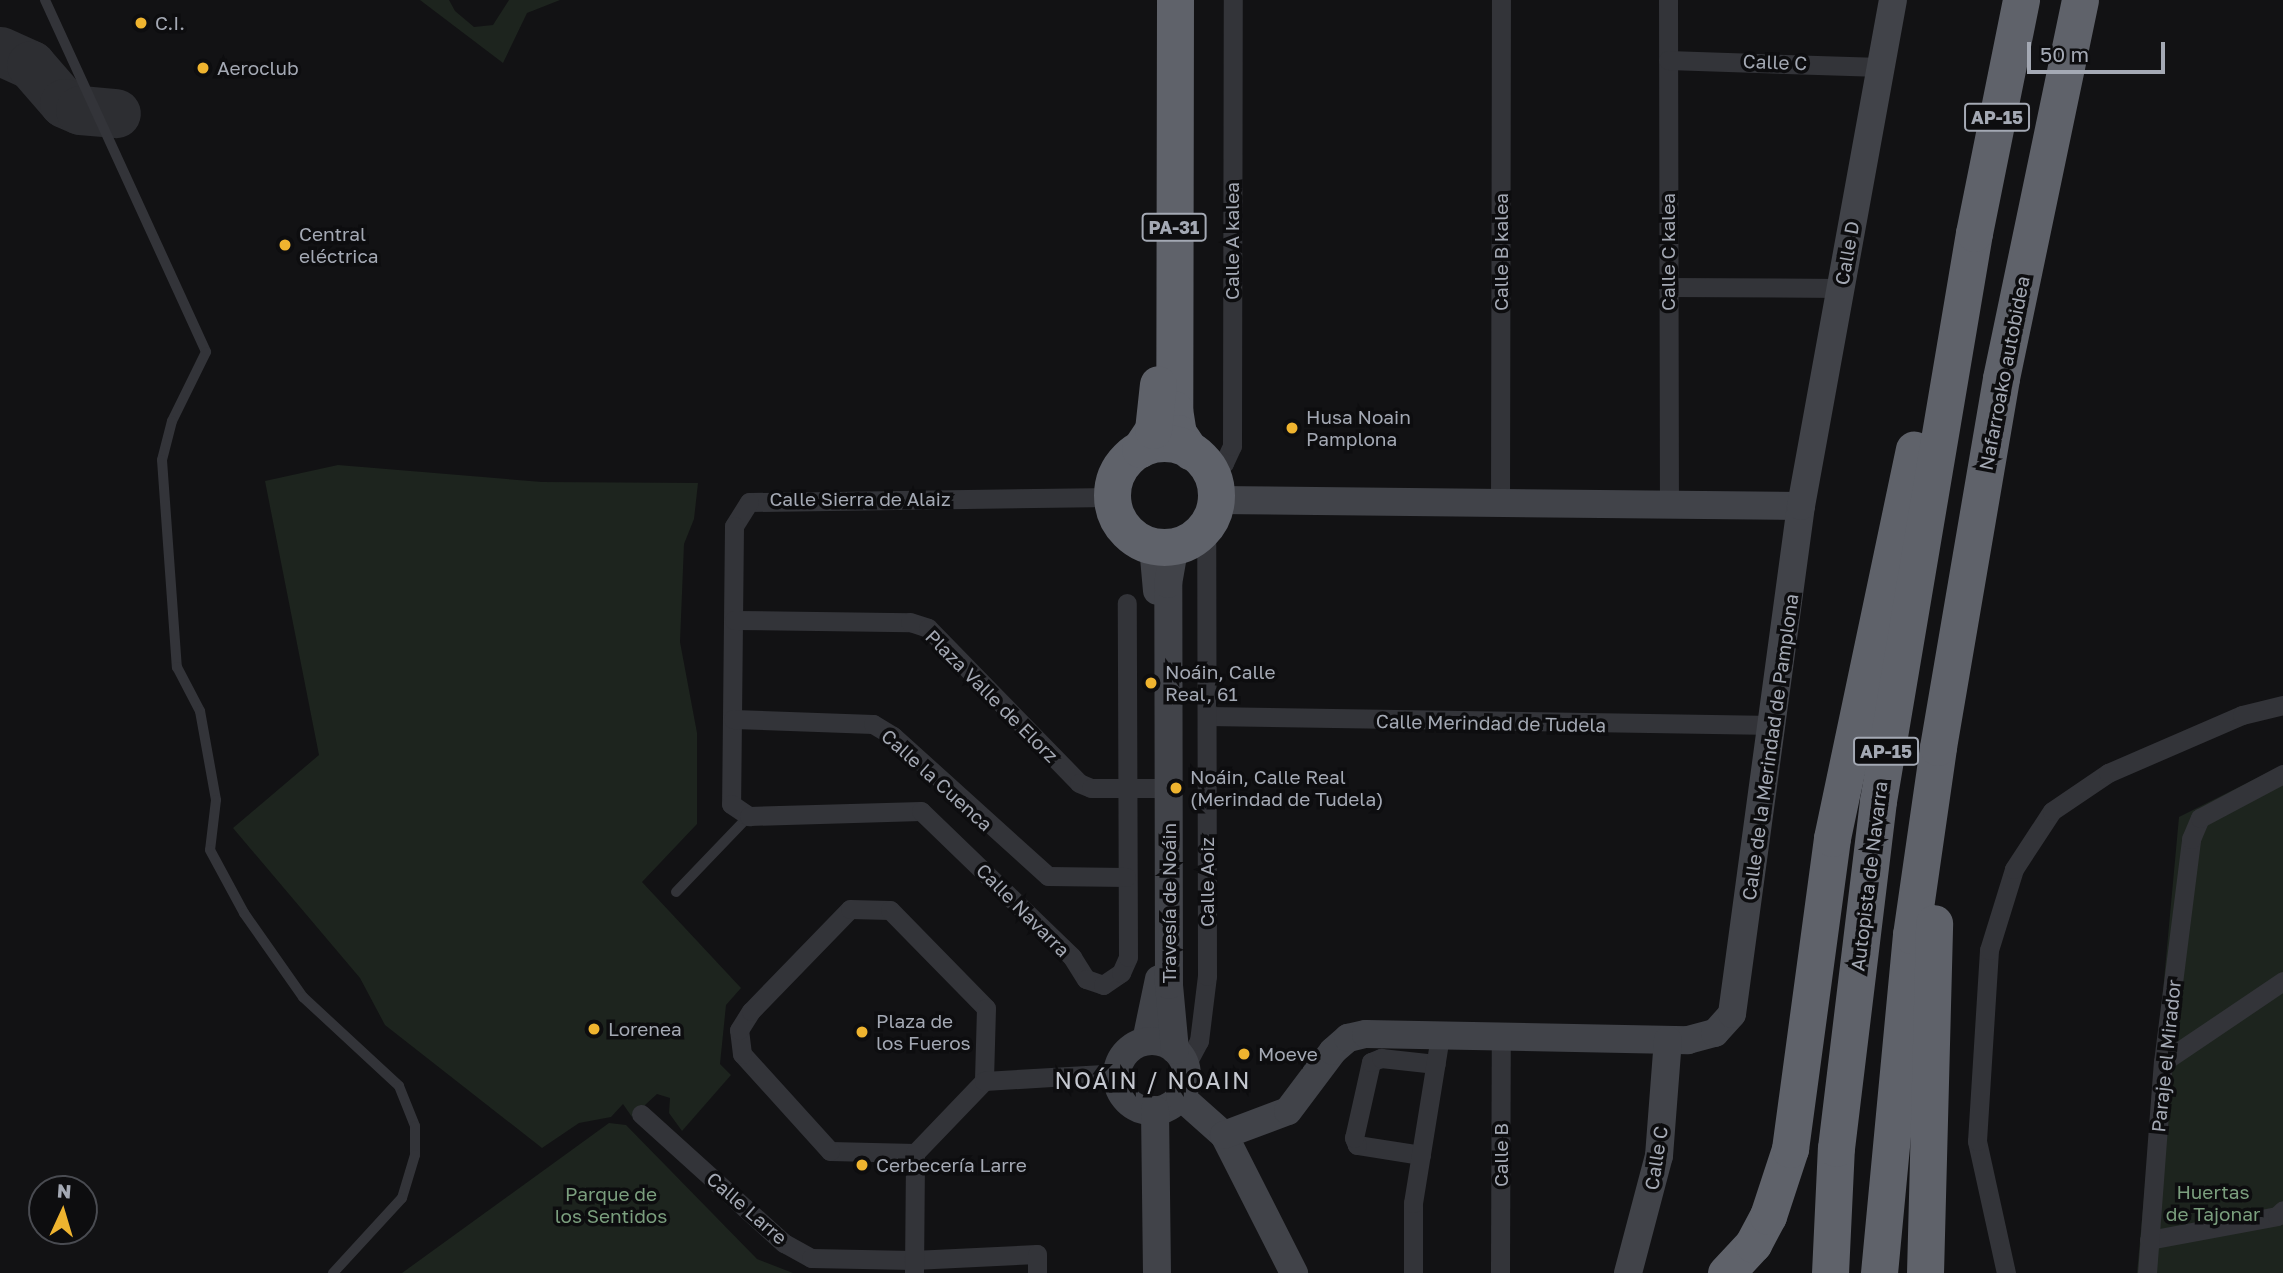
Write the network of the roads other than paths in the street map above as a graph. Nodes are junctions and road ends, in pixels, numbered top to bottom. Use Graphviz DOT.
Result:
graph roads {
  1 [pos="45,0"];
  2 [pos="1156,0"];
  3 [pos="1175,0"];
  4 [pos="1233,0"];
  5 [pos="1502,0"];
  6 [pos="1668,0"];
  7 [pos="1894,0"];
  8 [pos="2021,0"];
  9 [pos="2080,0"];
  10 [pos="1668,60"];
  11 [pos="1881,67"];
  12 [pos="1974,233"];
  13 [pos="1668,286"];
  14 [pos="1841,288"];
  15 [pos="1140,449"];
  16 [pos="1206,487"];
  17 [pos="1111,497"];
  18 [pos="1500,504"];
  19 [pos="1669,504"];
  20 [pos="1801,506"];
  21 [pos="1164,546"];
  22 [pos="1127,603"];
  23 [pos="734,620"];
  24 [pos="2283,705"];
  25 [pos="1207,716"];
  26 [pos="733,719"];
  27 [pos="1775,725"];
  28 [pos="1938,747"];
  29 [pos="2283,774"];
  30 [pos="1126,787"];
  31 [pos="1158,788"];
  32 [pos="1842,800"];
  33 [pos="749,816"];
  34 [pos="1126,877"];
  35 [pos="676,892"];
  36 [pos="2283,981"];
  37 [pos="1501,1038"];
  38 [pos="1668,1040"];
  39 [pos="1146,1041"];
  40 [pos="1438,1050"];
  41 [pos="1180,1058"];
  42 [pos="2163,1062"];
  43 [pos="1117,1073"];
  44 [pos="984,1081"];
  45 [pos="1180,1096"];
  46 [pos="1155,1110"];
  47 [pos="641,1114"];
  48 [pos="1224,1135"];
  49 [pos="915,1153"];
  50 [pos="1421,1155"];
  51 [pos="2283,1210"];
  52 [pos="2149,1240"];
  53 [pos="913,1266"];
  54 [pos="334,1273"];
  55 [pos="1037,1273"];
  56 [pos="1157,1273"];
  57 [pos="1294,1273"];
  58 [pos="1413,1273"];
  59 [pos="1500,1273"];
  60 [pos="1628,1273"];
  61 [pos="1726,1273"];
  62 [pos="1760,1273"];
  63 [pos="1830,1273"];
  64 [pos="1879,1273"];
  65 [pos="1925,1273"];
  66 [pos="2006,1273"];
  67 [pos="2147,1273"];
  1 -- 54 [label="lane"];
  2 -- 15 [label="highway, PA-31"];
  3 -- 16 [label="highway, PA-31"];
  4 -- 16 [label="street, Calle A kalea"];
  5 -- 18 [label="street, Calle B kalea"];
  6 -- 10 [label="street, Calle C kalea"];
  7 -- 11 [label="street, Calle D"];
  8 -- 12 [label="highway, AP-15"];
  9 -- 28 [label="highway, Nafarroako autobidea / AP-15"];
  10 -- 11 [label="street, Calle C"];
  10 -- 13 [label="street, Calle C kalea"];
  11 -- 14 [label="street, Calle D"];
  12 -- 32 [label="highway"];
  12 -- 63 [label="highway, Autopista de Navarra / AP-15"];
  13 -- 14 [label="street"];
  13 -- 19 [label="street, Calle C kalea"];
  14 -- 20 [label="street, Calle D"];
  15 -- 16 [label="highway"];
  15 -- 17 [label="highway"];
  16 -- 18 [label="street"];
  16 -- 21 [label="highway"];
  16 -- 25 [label="street, Calle Aoiz"];
  17 -- 21 [label="highway"];
  17 -- 23 [label="street, Calle Sierra de Alaiz"];
  18 -- 19 [label="street"];
  19 -- 20 [label="street"];
  20 -- 27 [label="street, Calle de la Merindad de Pamplona"];
  21 -- 31 [label="street, Travesía de Noáin"];
  21 -- 41 [label="street, Travesía de Noáin"];
  22 -- 30 [label="street, Calle Navarra"];
  23 -- 26 [label="street, Calle Sierra de Alaiz"];
  23 -- 30 [label="street, Plaza Valle de Elorz"];
  24 -- 66 [label="street"];
  25 -- 27 [label="street, Calle Merindad de Tudela"];
  25 -- 41 [label="street, Calle Aoiz"];
  26 -- 33 [label="street, Calle Sierra de Alaiz"];
  26 -- 34 [label="street, Calle la Cuenca"];
  27 -- 38 [label="street, Calle de la Merindad de Pamplona"];
  28 -- 64 [label="highway, AP-15"];
  28 -- 65 [label="highway"];
  29 -- 42 [label="street, Paraje el Mirador"];
  30 -- 31 [label="street, Plaza Valle de Elorz"];
  30 -- 34 [label="street, Calle Navarra"];
  31 -- 39 [label="street, Travesía de Noáin"];
  32 -- 61 [label="highway"];
  32 -- 62 [label="highway"];
  33 -- 34 [label="street, Calle Navarra"];
  33 -- 35 [label="lane"];
  36 -- 42 [label="street"];
  37 -- 38 [label="street, Calle de la Merindad de Pamplona"];
  37 -- 40 [label="street, Calle de la Merindad de Pamplona"];
  37 -- 59 [label="street, Calle B"];
  38 -- 60 [label="street, Calle C"];
  39 -- 41 [label="street"];
  39 -- 43 [label="street"];
  40 -- 48 [label="street, Calle de la Merindad de Pamplona"];
  40 -- 50 [label="street"];
  40 -- 50 [label="street"];
  41 -- 45 [label="street"];
  42 -- 52 [label="street, Paraje el Mirador"];
  43 -- 44 [label="street"];
  43 -- 46 [label="street"];
  44 -- 49 [label="street"];
  44 -- 49 [label="street"];
  45 -- 46 [label="street"];
  45 -- 48 [label="street"];
  46 -- 56 [label="street"];
  47 -- 53 [label="street, Calle Larre"];
  48 -- 57 [label="street"];
  49 -- 53 [label="street"];
  50 -- 58 [label="street"];
  51 -- 52 [label="street"];
  52 -- 67 [label="street, Paraje el Mirador"];
  53 -- 55 [label="street, Calle Larre"];
}
